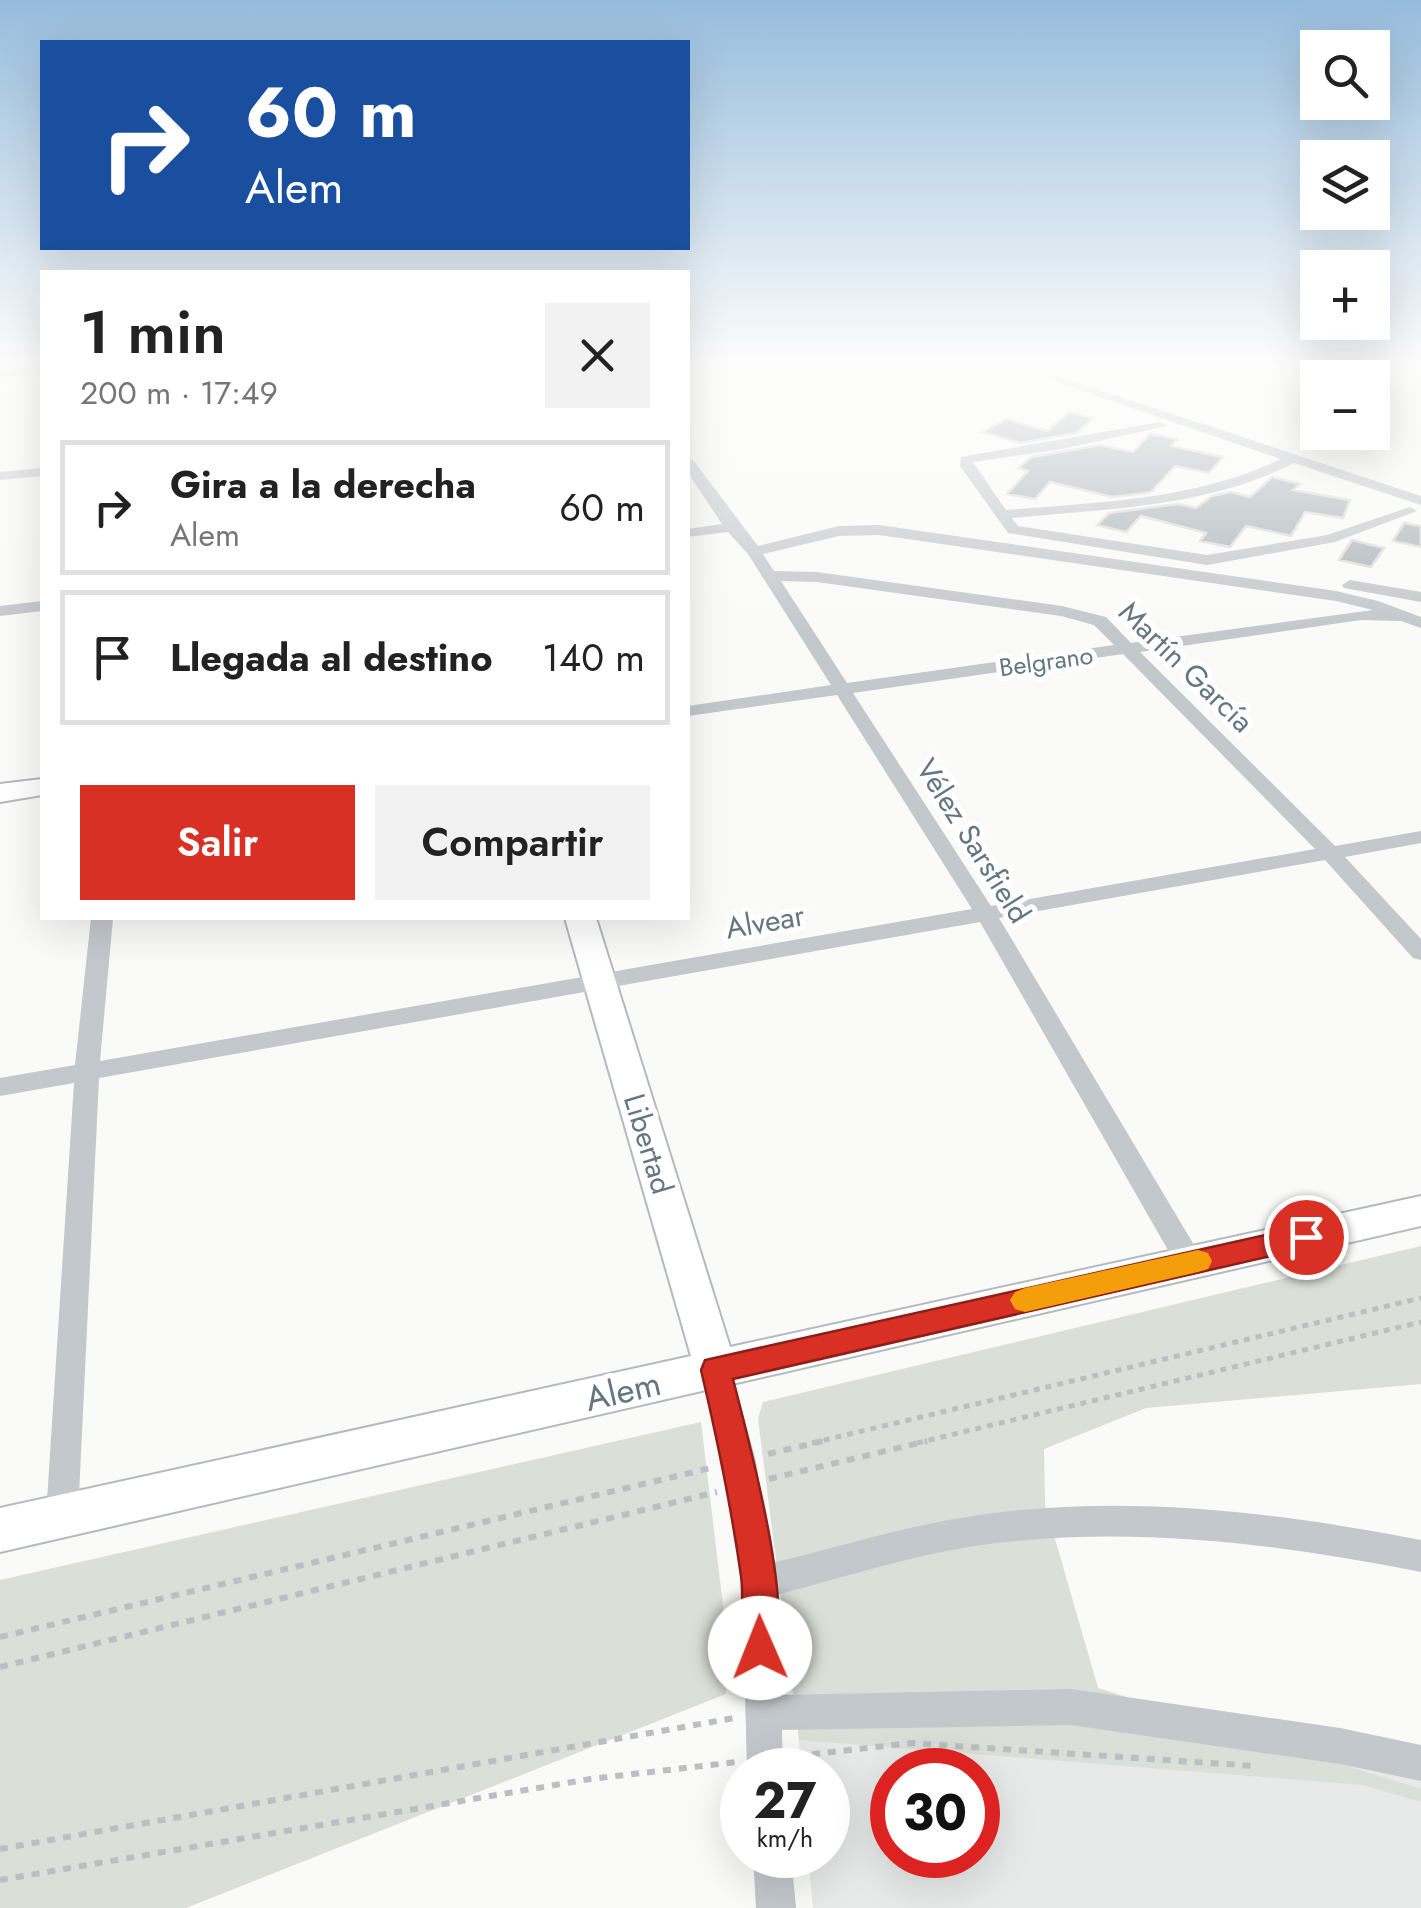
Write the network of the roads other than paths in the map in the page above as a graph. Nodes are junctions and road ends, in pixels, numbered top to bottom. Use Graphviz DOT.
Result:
graph roads {
  1 [pos="1009,452"];
  2 [pos="1251,452"];
  3 [pos="1256,452"];
  4 [pos="1315,452"];
  5 [pos="1286,462"];
  6 [pos="690,466"];
  7 [pos="40,472"];
  8 [pos="0,476"];
  9 [pos="1421,487"];
  10 [pos="1417,509"];
  11 [pos="1002,516"];
  12 [pos="732,528"];
  13 [pos="690,533"];
  14 [pos="754,552"];
  15 [pos="1196,560"];
  16 [pos="769,576"];
  17 [pos="1421,597"];
  18 [pos="40,606"];
  19 [pos="0,611"];
  20 [pos="1412,620"];
  21 [pos="1130,649"];
  22 [pos="841,690"];
  23 [pos="690,711"];
  24 [pos="40,787"];
  25 [pos="0,792"];
  26 [pos="1421,837"];
  27 [pos="1329,852"];
  28 [pos="986,914"];
  29 [pos="102,920"];
  30 [pos="581,920"];
  31 [pos="1421,953"];
  32 [pos="599,980"];
  33 [pos="87,1072"];
  34 [pos="0,1087"];
  35 [pos="1421,1211"];
  36 [pos="1190,1263"];
  37 [pos="716,1370"];
  38 [pos="62,1516"];
  39 [pos="0,1530"];
  40 [pos="1421,1556"];
  41 [pos="759,1583"];
  42 [pos="762,1714"];
  43 [pos="763,1748"];
  44 [pos="1421,1763"];
  45 [pos="774,1878"];
  46 [pos="776,1908"];
  1 -- 11 [label="street"];
  2 -- 5 [label="street"];
  3 -- 5 [label="street"];
  4 -- 9 [label="street"];
  5 -- 10 [label="street"];
  5 -- 11 [label="street"];
  6 -- 12 [label="street, Vélez Sarsfield"];
  7 -- 8 [label="street"];
  10 -- 15 [label="street"];
  11 -- 15 [label="street"];
  12 -- 13 [label="street"];
  12 -- 14 [label="street, Vélez Sarsfield"];
  14 -- 16 [label="street, Vélez Sarsfield"];
  14 -- 20 [label="street"];
  15 -- 17 [label="street"];
  16 -- 21 [label="street, Martín García"];
  16 -- 22 [label="street, Vélez Sarsfield"];
  18 -- 19 [label="street"];
  20 -- 21 [label="street, Belgrano"];
  21 -- 22 [label="street, Belgrano"];
  21 -- 27 [label="street, Martín García"];
  22 -- 23 [label="street, Belgrano"];
  22 -- 28 [label="street, Vélez Sarsfield"];
  24 -- 25 [label="main road"];
  26 -- 27 [label="street, Alvear"];
  27 -- 28 [label="street, Alvear"];
  27 -- 31 [label="street, Martín García"];
  28 -- 32 [label="street, Alvear"];
  28 -- 36 [label="street, Vélez Sarsfield"];
  29 -- 33 [label="street"];
  30 -- 32 [label="main road, Libertad"];
  32 -- 33 [label="street, Alvear"];
  32 -- 37 [label="main road, Libertad"];
  33 -- 34 [label="street, Alvear"];
  33 -- 38 [label="street"];
  35 -- 36 [label="main road, Alem"];
  36 -- 37 [label="main road, Alem"];
  37 -- 38 [label="main road, Alem"];
  37 -- 41 [label="street"];
  38 -- 39 [label="main road, Alem"];
  40 -- 41 [label="street"];
  41 -- 42 [label="street"];
  42 -- 43 [label="street"];
  42 -- 44 [label="street"];
  45 -- 46 [label="street"];
}
